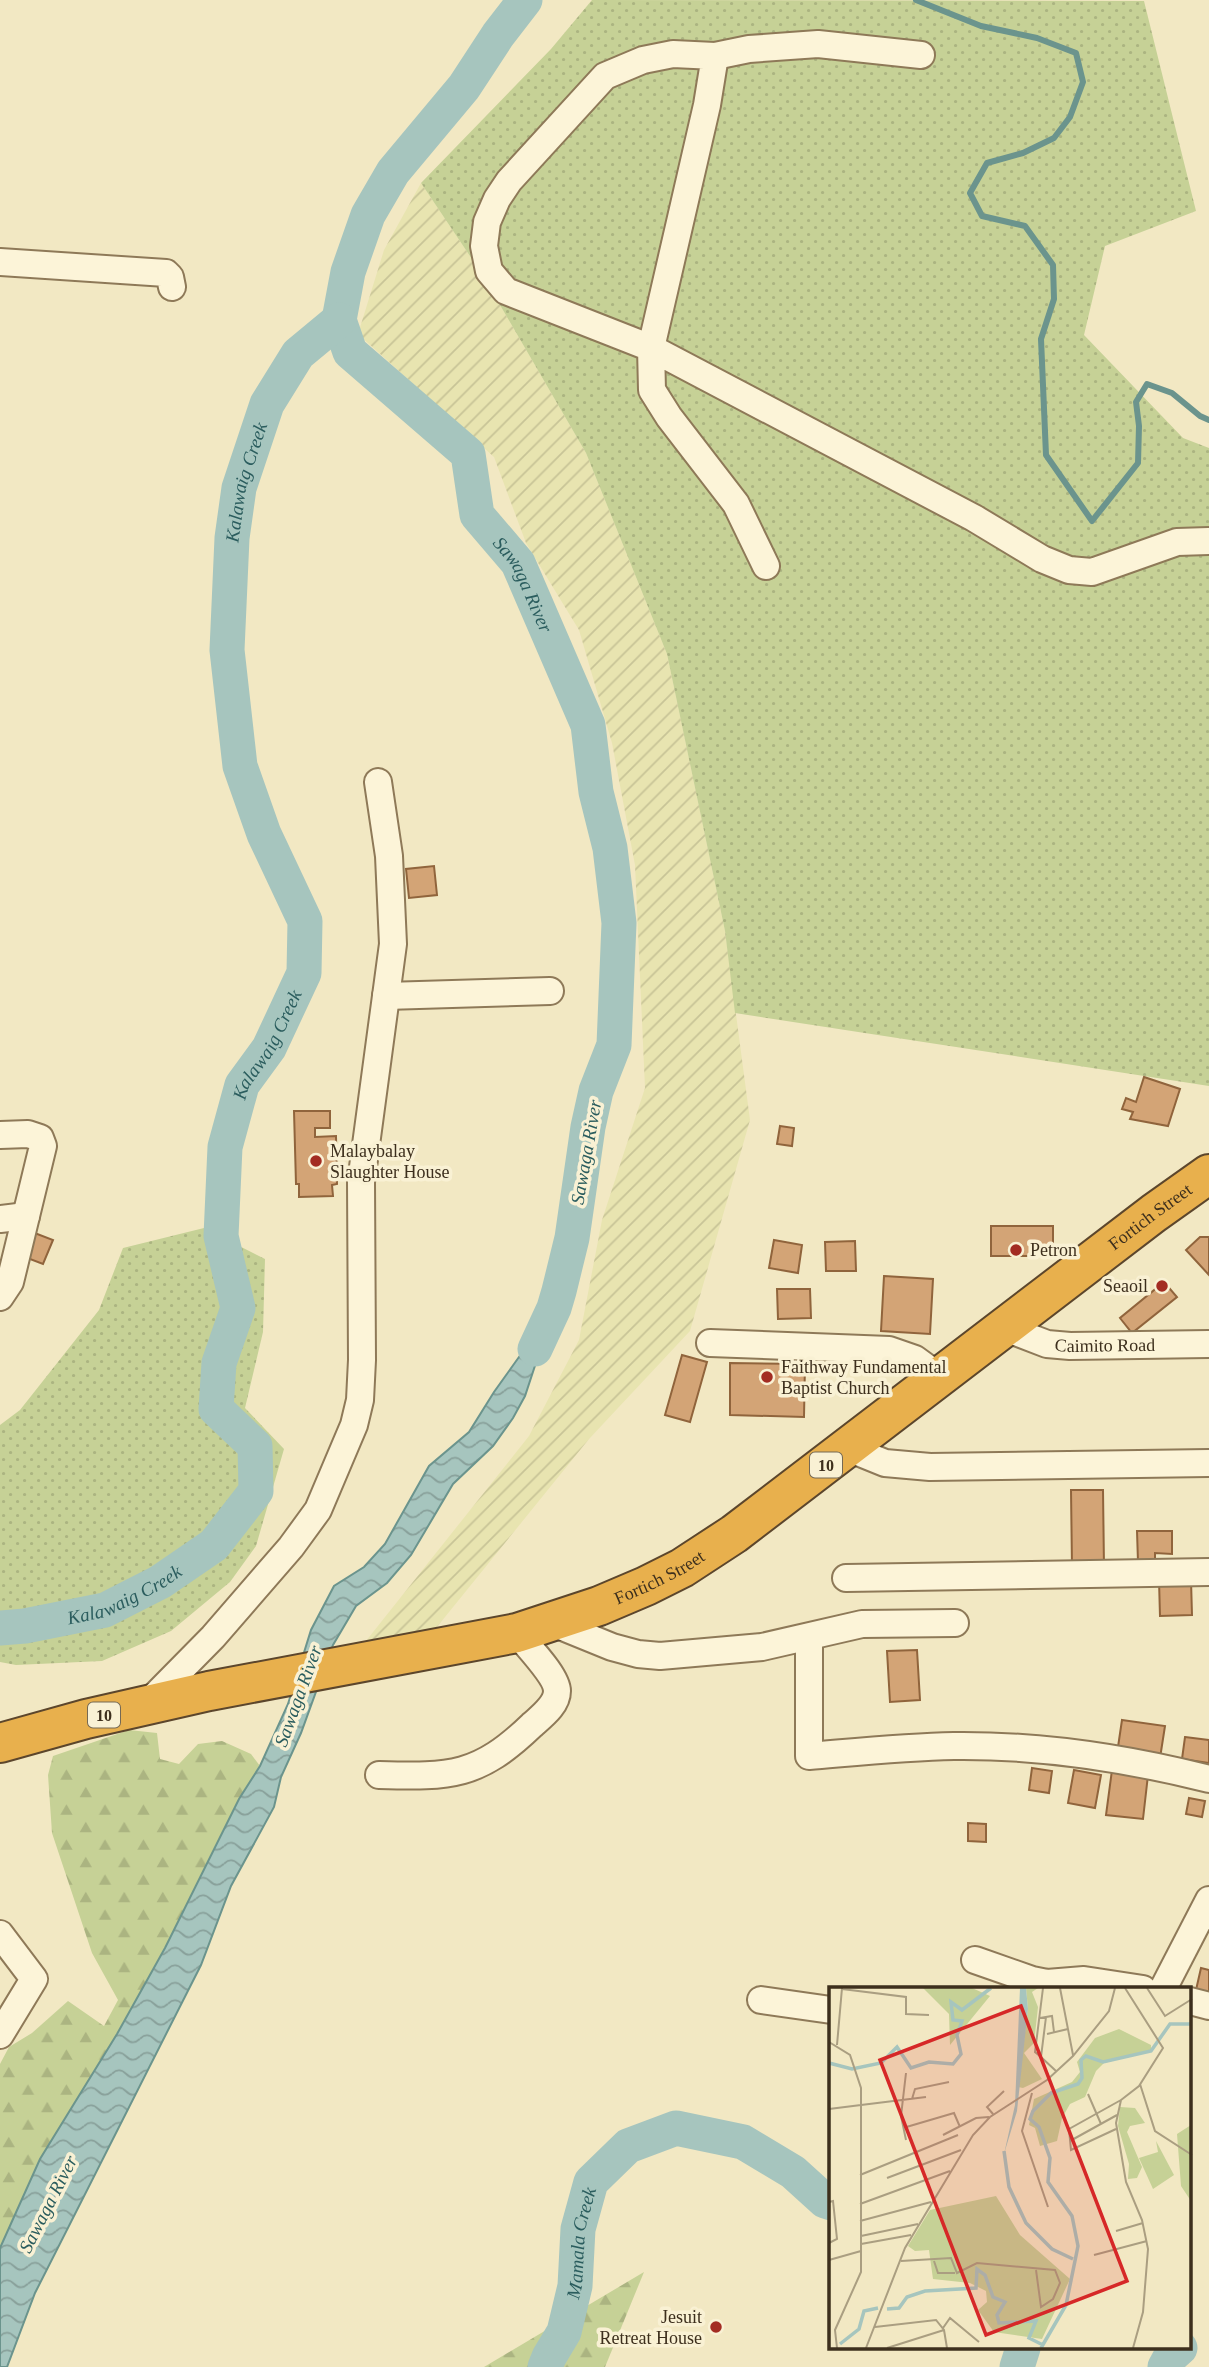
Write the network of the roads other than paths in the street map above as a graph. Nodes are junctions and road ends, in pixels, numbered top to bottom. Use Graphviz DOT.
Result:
graph roads {
  1 [pos="921,55"];
  2 [pos="715,56"];
  3 [pos="0,262"];
  4 [pos="172,287"];
  5 [pos="651,348"];
  6 [pos="1209,541"];
  7 [pos="766,566"];
  8 [pos="378,782"];
  9 [pos="550,991"];
  10 [pos="386,996"];
  11 [pos="0,1135"];
  12 [pos="1209,1174"];
  13 [pos="13,1218"];
  14 [pos="0,1297"];
  15 [pos="1005,1328"];
  16 [pos="710,1343"];
  17 [pos="1209,1343"];
  18 [pos="941,1378"];
  19 [pos="848,1448"];
  20 [pos="1209,1463"];
  21 [pos="1209,1572"];
  22 [pos="846,1578"];
  23 [pos="553,1623"];
  24 [pos="955,1623"];
  25 [pos="517,1633"];
  26 [pos="809,1638"];
  27 [pos="144,1706"];
  28 [pos="0,1743"];
  29 [pos="379,1775"];
  30 [pos="1209,1779"];
  31 [pos="1209,1900"];
  32 [pos="0,1934"];
  33 [pos="975,1960"];
  34 [pos="1082,1984"];
  35 [pos="1119,1987"];
  36 [pos="1164,1987"];
  37 [pos="761,2000"];
  38 [pos="1192,2002"];
  39 [pos="1209,2006"];
  40 [pos="829,2010"];
  41 [pos="0,2035"];
  1 -- 2 [label="street"];
  2 -- 5 [label="street"];
  2 -- 5 [label="street"];
  3 -- 4 [label="street"];
  5 -- 6 [label="street"];
  5 -- 7 [label="street"];
  8 -- 10 [label="street"];
  9 -- 10 [label="street"];
  10 -- 27 [label="street"];
  11 -- 13 [label="street"];
  12 -- 15 [label="highway, Fortich Street / 10"];
  13 -- 14 [label="street"];
  15 -- 17 [label="street, Caimito Road"];
  15 -- 18 [label="highway, Fortich Street / 10"];
  16 -- 18 [label="street"];
  18 -- 19 [label="highway, Fortich Street / 10"];
  19 -- 20 [label="street"];
  19 -- 23 [label="highway, Fortich Street / 10"];
  21 -- 22 [label="street"];
  23 -- 25 [label="highway, Fortich Street / 10"];
  23 -- 26 [label="street"];
  24 -- 26 [label="street"];
  25 -- 27 [label="highway, Fortich Street / 10"];
  25 -- 29 [label="street"];
  26 -- 30 [label="street"];
  27 -- 28 [label="highway, Fortich Street / 10"];
  31 -- 36 [label="street"];
  32 -- 41 [label="street"];
  33 -- 34 [label="street"];
  34 -- 35 [label="street"];
  37 -- 40 [label="street"];
  38 -- 39 [label="street"];
}
